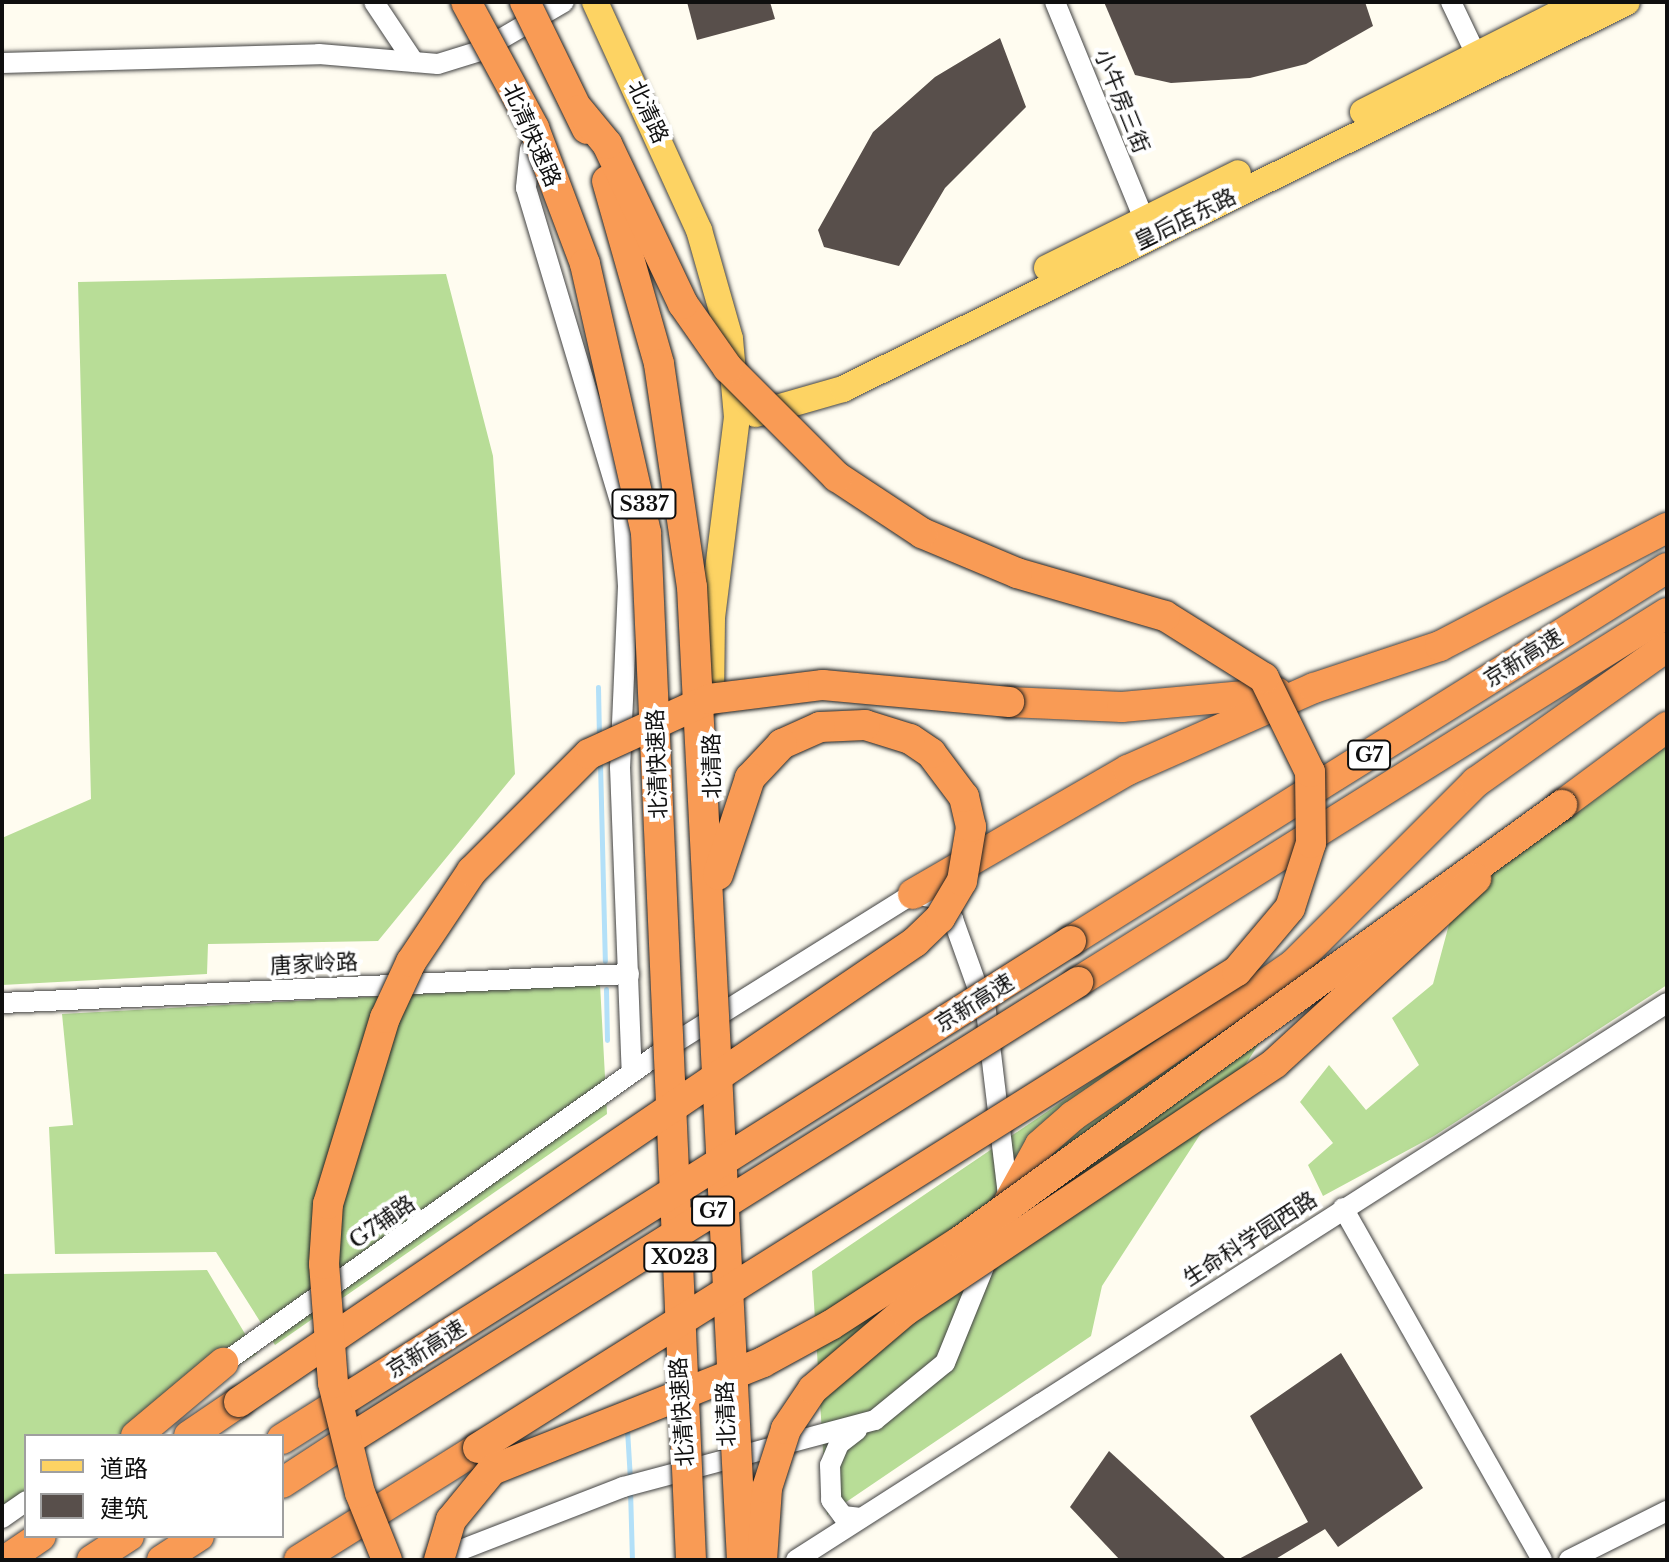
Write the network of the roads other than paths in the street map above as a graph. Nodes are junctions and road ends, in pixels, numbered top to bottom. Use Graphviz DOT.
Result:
graph roads {
  1 [pos="374,2"];
  2 [pos="450,2"];
  3 [pos="466,2"];
  4 [pos="525,2"];
  5 [pos="564,2"];
  6 [pos="595,2"];
  7 [pos="1055,2"];
  8 [pos="1451,2"];
  9 [pos="1581,2"];
  10 [pos="1627,2"];
  11 [pos="480,51"];
  12 [pos="414,62"];
  13 [pos="2,63"];
  14 [pos="1480,64"];
  15 [pos="579,110"];
  16 [pos="530,149"];
  17 [pos="1144,219"];
  18 [pos="737,404"];
  19 [pos="1667,528"];
  20 [pos="1667,568"];
  21 [pos="1667,613"];
  22 [pos="1667,647"];
  23 [pos="1314,688"];
  24 [pos="1667,727"];
  25 [pos="1510,844"];
  26 [pos="913,894"];
  27 [pos="711,912"];
  28 [pos="629,974"];
  29 [pos="2,1003"];
  30 [pos="1667,1003"];
  31 [pos="713,1017"];
  32 [pos="671,1045"];
  33 [pos="632,1073"];
  34 [pos="1007,1205"];
  35 [pos="1343,1208"];
  36 [pos="223,1363"];
  37 [pos="875,1420"];
  38 [pos="122,1434"];
  39 [pos="138,1434"];
  40 [pos="192,1434"];
  41 [pos="284,1438"];
  42 [pos="728,1460"];
  43 [pos="284,1482"];
  44 [pos="688,1482"];
  45 [pos="24,1502"];
  46 [pos="1667,1511"];
  47 [pos="2,1518"];
  48 [pos="861,1518"];
  49 [pos="24,1530"];
  50 [pos="38,1538"];
  51 [pos="126,1538"];
  52 [pos="196,1538"];
  53 [pos="2,1548"];
  54 [pos="6,1560"];
  55 [pos="92,1560"];
  56 [pos="162,1560"];
  57 [pos="299,1560"];
  58 [pos="387,1560"];
  59 [pos="437,1560"];
  60 [pos="679,1560"];
  61 [pos="692,1560"];
  62 [pos="732,1560"];
  63 [pos="742,1560"];
  64 [pos="762,1560"];
  65 [pos="796,1560"];
  66 [pos="1542,1560"];
  67 [pos="1569,1560"];
  1 -- 12 [label="street"];
  2 -- 11 [label="main road, 北清路 / S337"];
  3 -- 44 [label="highway, 北清快速路, bridge"];
  4 -- 15 [label="highway, 北清快速路, bridge"];
  5 -- 11 [label="street"];
  6 -- 18 [label="main road, 北清路"];
  7 -- 17 [label="street, 小牛房三街"];
  8 -- 14 [label="street"];
  9 -- 14 [label="main road, 皇后店东路"];
  10 -- 14 [label="main road, 皇后店东路"];
  11 -- 12 [label="street"];
  11 -- 16 [label="main road, 北清路 / S337"];
  12 -- 13 [label="street"];
  14 -- 17 [label="main road, 皇后店东路"];
  14 -- 18 [label="main road, 皇后店东路"];
  15 -- 27 [label="highway, 北清快速路, bridge"];
  15 -- 57 [label="highway, bridge"];
  16 -- 28 [label="street"];
  16 -- 32 [label="main road, 北清路 / S337"];
  17 -- 18 [label="main road, 皇后店东路"];
  18 -- 31 [label="main road, 北清路"];
  19 -- 23 [label="highway"];
  20 -- 41 [label="highway, 京新高速 / G7, bridge"];
  21 -- 43 [label="highway, 京新高速 / G7, bridge"];
  22 -- 34 [label="highway"];
  23 -- 26 [label="highway"];
  23 -- 58 [label="highway, bridge"];
  24 -- 25 [label="highway, bridge"];
  25 -- 59 [label="highway, bridge"];
  25 -- 64 [label="highway, bridge"];
  26 -- 31 [label="street, G7辅路"];
  26 -- 34 [label="street"];
  27 -- 40 [label="highway, bridge"];
  27 -- 63 [label="highway, 北清快速路, bridge"];
  28 -- 29 [label="street, 唐家岭路"];
  28 -- 33 [label="street"];
  30 -- 35 [label="street, 生命科学园西路"];
  31 -- 32 [label="street, G7辅路"];
  31 -- 42 [label="main road, 北清路"];
  32 -- 33 [label="street, G7辅路"];
  32 -- 44 [label="main road, 北清路 / X023"];
  33 -- 36 [label="street, G7辅路"];
  34 -- 37 [label="street"];
  35 -- 48 [label="street, 生命科学园西路"];
  35 -- 66 [label="street"];
  36 -- 38 [label="street, G7辅路"];
  36 -- 39 [label="highway"];
  37 -- 42 [label="street"];
  37 -- 48 [label="street"];
  42 -- 44 [label="street"];
  42 -- 62 [label="main road, 北清路"];
  44 -- 59 [label="street"];
  44 -- 60 [label="highway, bridge"];
  44 -- 61 [label="highway, 北清快速路, bridge"];
  45 -- 47 [label="street"];
  46 -- 67 [label="street"];
  48 -- 65 [label="street, 生命科学园西路"];
  49 -- 53 [label="highway"];
  50 -- 54 [label="highway"];
  51 -- 55 [label="highway"];
  52 -- 56 [label="highway"];
}
